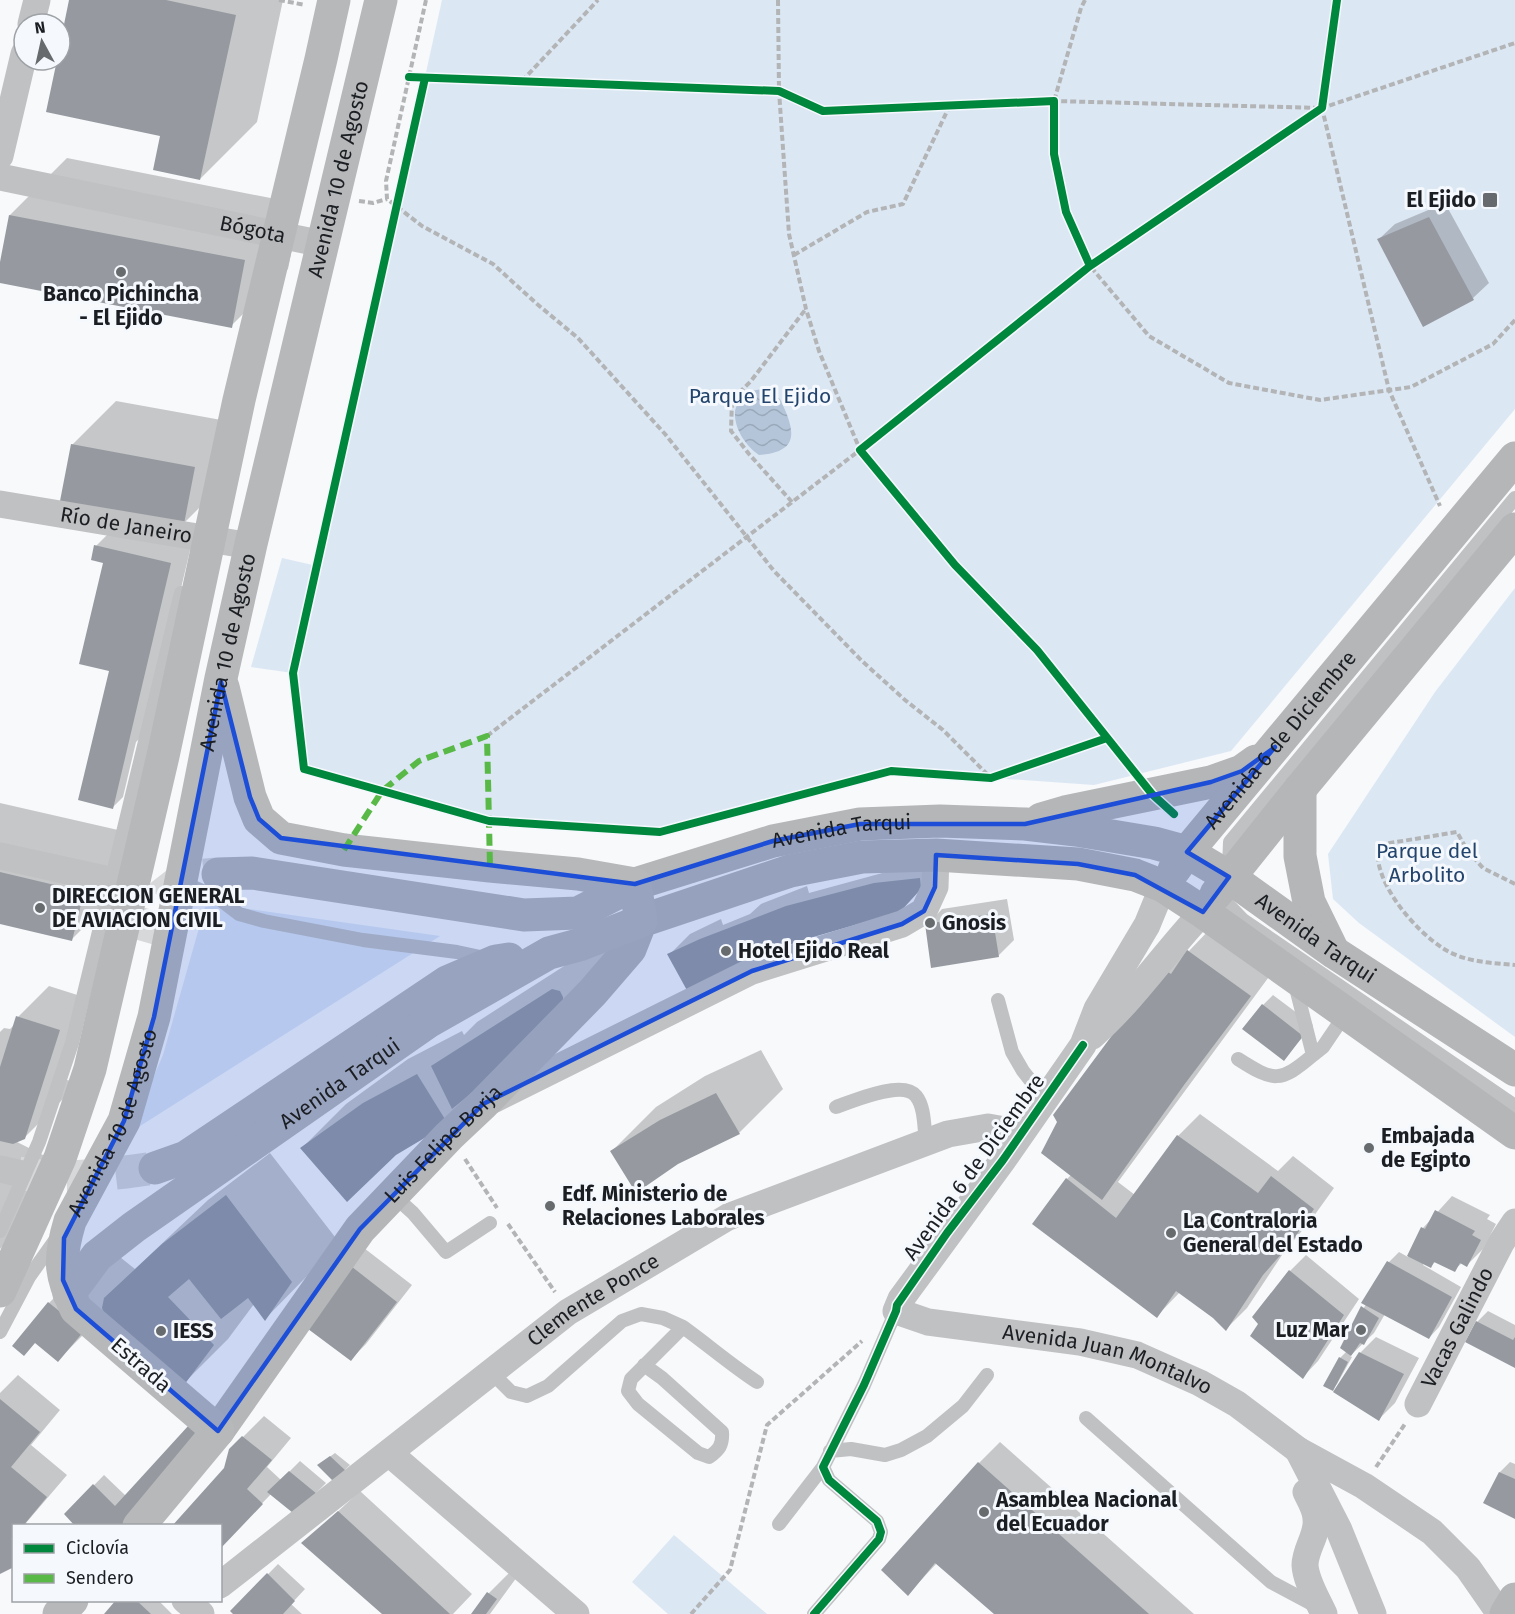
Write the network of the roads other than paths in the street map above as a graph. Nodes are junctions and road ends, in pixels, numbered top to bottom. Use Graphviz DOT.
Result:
graph roads {
  1 [pos="381,0"];
  2 [pos="389,0"];
  3 [pos="319,3"];
  4 [pos="20,72"];
  5 [pos="0,156"];
  6 [pos="0,177"];
  7 [pos="0,192"];
  8 [pos="272,244"];
  9 [pos="323,244"];
  10 [pos="1515,458"];
  11 [pos="1515,478"];
  12 [pos="1515,498"];
  13 [pos="0,504"];
  14 [pos="202,505"];
  15 [pos="1515,529"];
  16 [pos="198,537"];
  17 [pos="251,546"];
  18 [pos="184,579"];
  19 [pos="251,605"];
  20 [pos="228,691"];
  21 [pos="1275,747"];
  22 [pos="1300,789"];
  23 [pos="1025,824"];
  24 [pos="936,855"];
  25 [pos="0,856"];
  26 [pos="1210,869"];
  27 [pos="206,880"];
  28 [pos="122,882"];
  29 [pos="635,884"];
  30 [pos="1163,886"];
  31 [pos="641,921"];
  32 [pos="148,943"];
  33 [pos="549,953"];
  34 [pos="1335,953"];
  35 [pos="496,961"];
  36 [pos="1293,976"];
  37 [pos="998,1000"];
  38 [pos="1346,1013"];
  39 [pos="1083,1045"];
  40 [pos="1313,1055"];
  41 [pos="1238,1059"];
  42 [pos="1515,1070"];
  43 [pos="1515,1086"];
  44 [pos="1045,1099"];
  45 [pos="483,1104"];
  46 [pos="1515,1106"];
  47 [pos="836,1107"];
  48 [pos="1021,1133"];
  49 [pos="1515,1133"];
  50 [pos="926,1142"];
  51 [pos="128,1144"];
  52 [pos="118,1163"];
  53 [pos="155,1168"];
  54 [pos="393,1195"];
  55 [pos="70,1221"];
  56 [pos="1515,1222"];
  57 [pos="490,1223"];
  58 [pos="0,1231"];
  59 [pos="4,1282"];
  60 [pos="69,1294"];
  61 [pos="896,1311"];
  62 [pos="683,1327"];
  63 [pos="0,1332"];
  64 [pos="644,1365"];
  65 [pos="492,1373"];
  66 [pos="987,1375"];
  67 [pos="757,1382"];
  68 [pos="1418,1404"];
  69 [pos="1086,1418"];
  70 [pos="219,1431"];
  71 [pos="1298,1450"];
  72 [pos="830,1451"];
  73 [pos="389,1453"];
  74 [pos="823,1467"];
  75 [pos="141,1524"];
  76 [pos="779,1524"];
  77 [pos="222,1583"];
  78 [pos="1515,1599"];
  79 [pos="70,1602"];
  80 [pos="1322,1611"];
  81 [pos="59,1614"];
  82 [pos="576,1614"];
  83 [pos="814,1614"];
  84 [pos="1373,1614"];
  85 [pos="1500,1614"];
  86 [pos="1506,1614"];
  1 -- 9 [label="main road, Avenida 10 de Agosto"];
  2 -- 19 [label="lane"];
  3 -- 8 [label="main road, Avenida 10 de Agosto"];
  4 -- 5 [label="street"];
  6 -- 8 [label="street, Bógota"];
  7 -- 8 [label="street, Bógota"];
  8 -- 9 [label="street, Bógota"];
  8 -- 14 [label="lane"];
  8 -- 16 [label="main road, Avenida 10 de Agosto"];
  9 -- 17 [label="main road, Avenida 10 de Agosto"];
  10 -- 21 [label="main road, Avenida 6 de Diciembre"];
  11 -- 26 [label="lane"];
  12 -- 26 [label="lane"];
  13 -- 16 [label="street, Río de Janeiro"];
  15 -- 22 [label="main road, Avenida 6 de Diciembre"];
  16 -- 17 [label="street, Río de Janeiro"];
  16 -- 28 [label="main road, Avenida 10 de Agosto"];
  17 -- 20 [label="main road, Avenida 10 de Agosto"];
  18 -- 28 [label="lane"];
  20 -- 27 [label="lane"];
  20 -- 29 [label="main road, Avenida Tarqui"];
  20 -- 55 [label="main road, Avenida 10 de Agosto"];
  21 -- 23 [label="main road"];
  21 -- 26 [label="main road, Avenida 6 de Diciembre"];
  22 -- 26 [label="main road, Avenida 6 de Diciembre"];
  22 -- 34 [label="main road"];
  23 -- 26 [label="main road, Avenida Tarqui"];
  23 -- 29 [label="main road, Avenida Tarqui"];
  24 -- 30 [label="main road, Avenida Tarqui"];
  24 -- 31 [label="main road, Avenida Tarqui"];
  24 -- 45 [label="street, Luis Felipe Borja"];
  25 -- 28 [label="street"];
  26 -- 30 [label="main road, Avenida 6 de Diciembre"];
  26 -- 30 [label="main road, Avenida Tarqui"];
  26 -- 34 [label="main road, Avenida Tarqui"];
  26 -- 36 [label="main road, Avenida Tarqui"];
  26 -- 39 [label="street, Avenida 6 de Diciembre"];
  26 -- 43 [label="lane"];
  26 -- 46 [label="lane"];
  27 -- 29 [label="main road"];
  27 -- 35 [label="lane"];
  27 -- 51 [label="lane"];
  28 -- 58 [label="lane"];
  28 -- 59 [label="main road, Avenida 10 de Agosto"];
  29 -- 31 [label="main road"];
  30 -- 39 [label="street, Avenida 6 de Diciembre"];
  31 -- 33 [label="main road, Avenida Tarqui"];
  31 -- 45 [label="main road"];
  32 -- 59 [label="main road"];
  33 -- 35 [label="main road"];
  33 -- 60 [label="main road, Avenida Tarqui"];
  34 -- 42 [label="main road, Avenida Tarqui"];
  35 -- 53 [label="main road"];
  36 -- 38 [label="main road, Avenida Tarqui"];
  36 -- 40 [label="lane"];
  37 -- 44 [label="lane"];
  38 -- 40 [label="lane"];
  38 -- 49 [label="main road, Avenida Tarqui"];
  39 -- 44 [label="street, Avenida 6 de Diciembre"];
  40 -- 41 [label="lane"];
  44 -- 48 [label="street, Avenida 6 de Diciembre"];
  45 -- 54 [label="main road, Luis Felipe Borja"];
  47 -- 50 [label="lane"];
  48 -- 50 [label="street, Clemente Ponce"];
  48 -- 61 [label="street, Avenida 6 de Diciembre"];
  50 -- 65 [label="street, Clemente Ponce"];
  52 -- 55 [label="lane"];
  54 -- 57 [label="lane"];
  54 -- 70 [label="main road, Luis Felipe Borja"];
  55 -- 60 [label="main road, Avenida 10 de Agosto"];
  55 -- 63 [label="lane"];
  56 -- 68 [label="street, Vacas Galindo"];
  60 -- 70 [label="main road, Estrada"];
  61 -- 71 [label="street, Avenida Juan Montalvo"];
  61 -- 72 [label="lane"];
  62 -- 64 [label="lane"];
  62 -- 65 [label="lane"];
  62 -- 67 [label="lane"];
  64 -- 64 [label="lane"];
  65 -- 73 [label="street, Clemente Ponce"];
  66 -- 72 [label="lane"];
  69 -- 80 [label="lane"];
  70 -- 75 [label="main road, Luis Felipe Borja"];
  71 -- 80 [label="street"];
  71 -- 84 [label="street, Avenida Juan Montalvo"];
  71 -- 85 [label="street, Avenida Juan Montalvo"];
  72 -- 74 [label="lane"];
  73 -- 77 [label="street, Clemente Ponce"];
  73 -- 82 [label="street"];
  74 -- 76 [label="lane"];
  74 -- 83 [label="lane"];
  78 -- 86 [label="main road"];
  79 -- 81 [label="main road"];
}
